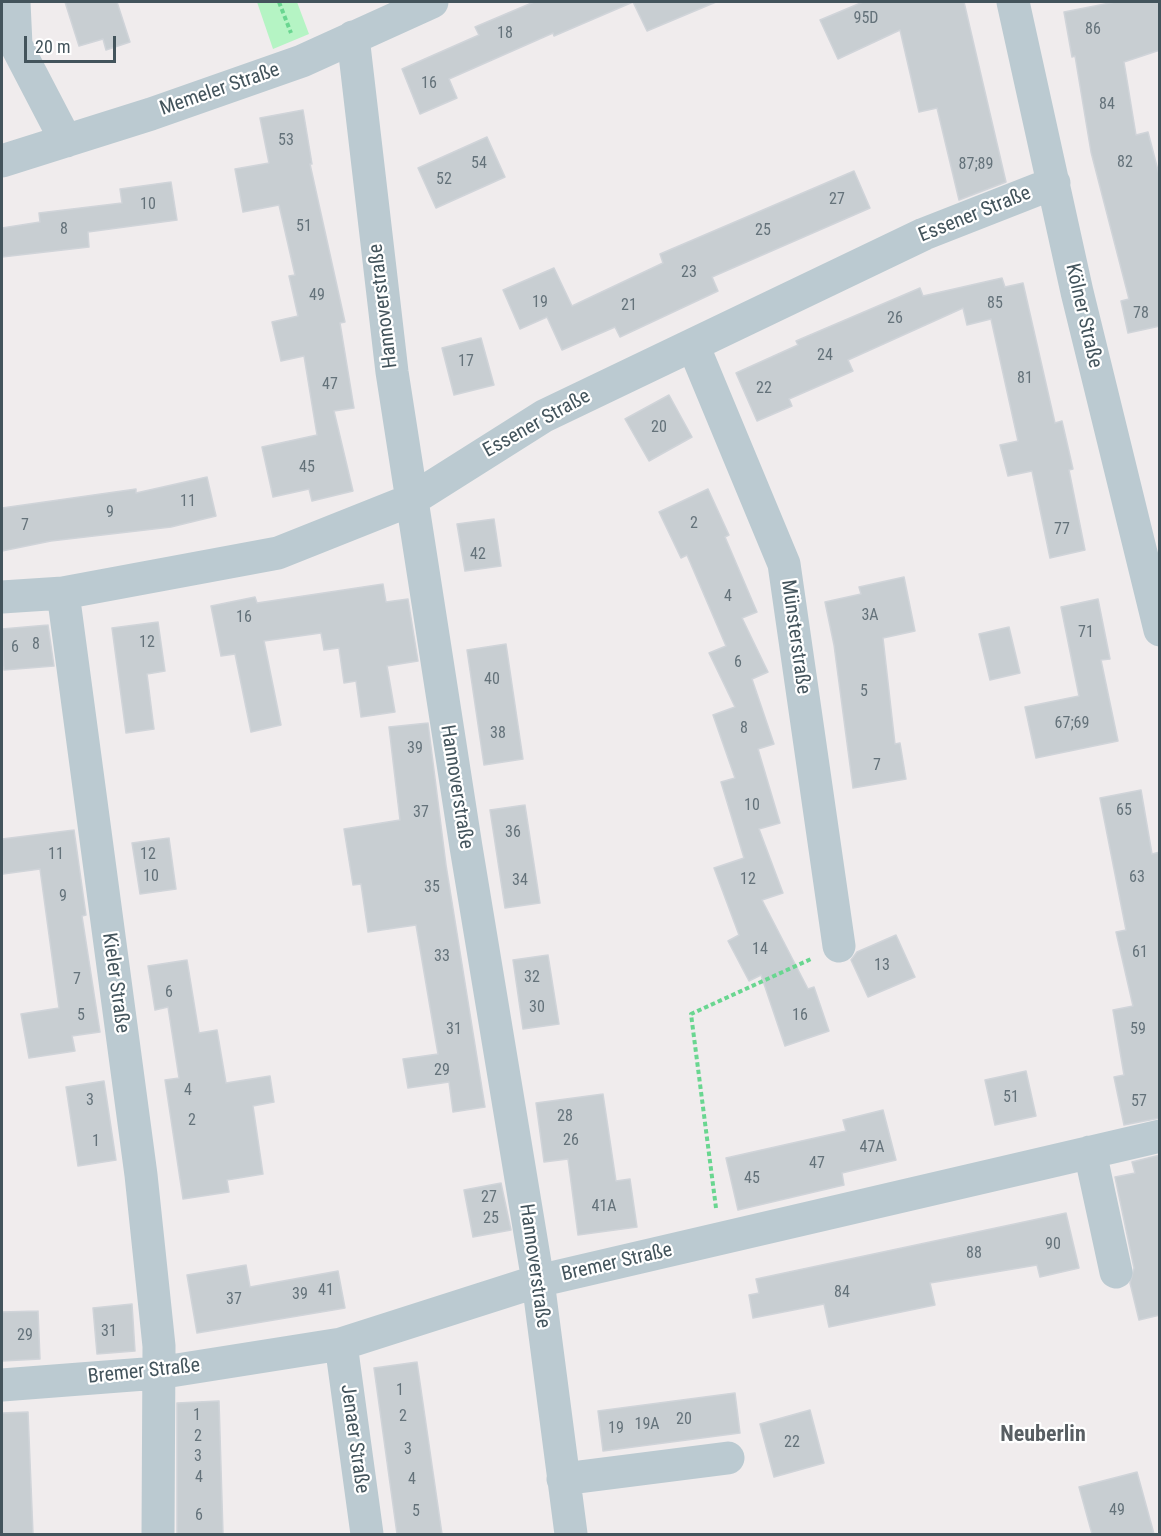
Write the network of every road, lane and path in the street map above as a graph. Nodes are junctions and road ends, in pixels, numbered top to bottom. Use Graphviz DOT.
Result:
graph roads {
  1 [pos="14,2"];
  2 [pos="432,2"];
  3 [pos="1013,2"];
  4 [pos="353,37"];
  5 [pos="66,141"];
  6 [pos="2,161"];
  7 [pos="1054,183"];
  8 [pos="693,345"];
  9 [pos="411,500"];
  10 [pos="63,593"];
  11 [pos="2,597"];
  12 [pos="1160,630"];
  13 [pos="839,946"];
  14 [pos="1160,1136"];
  15 [pos="1090,1152"];
  16 [pos="721,1239"];
  17 [pos="1116,1272"];
  18 [pos="538,1281"];
  19 [pos="340,1344"];
  20 [pos="158,1373"];
  21 [pos="2,1385"];
  22 [pos="728,1458"];
  23 [pos="563,1479"];
  24 [pos="158,1534"];
  25 [pos="367,1534"];
  26 [pos="571,1534"];
  1 -- 5 [label="street"];
  2 -- 4 [label="street, Memeler Straße"];
  3 -- 7 [label="street, Kölner Straße"];
  4 -- 5 [label="street, Memeler Straße"];
  4 -- 9 [label="street, Hannoverstraße"];
  5 -- 6 [label="street, Memeler Straße"];
  7 -- 8 [label="street, Essener Straße"];
  7 -- 12 [label="street, Kölner Straße"];
  8 -- 9 [label="street, Essener Straße"];
  8 -- 13 [label="street, Münsterstraße"];
  9 -- 10 [label="street, Essener Straße"];
  9 -- 18 [label="street, Hannoverstraße"];
  10 -- 11 [label="street, Essener Straße"];
  10 -- 20 [label="street, Kieler Straße"];
  13 -- 16 [label="path"];
  14 -- 15 [label="street, Bremer Straße"];
  15 -- 16 [label="street, Bremer Straße"];
  15 -- 17 [label="street"];
  16 -- 18 [label="street, Bremer Straße"];
  18 -- 19 [label="street, Bremer Straße"];
  18 -- 23 [label="street, Hannoverstraße"];
  19 -- 20 [label="street, Bremer Straße"];
  19 -- 25 [label="street, Jenaer Straße"];
  20 -- 21 [label="street, Bremer Straße"];
  20 -- 24 [label="street, Kieler Straße"];
  22 -- 23 [label="street"];
  23 -- 26 [label="street, Hannoverstraße"];
}
